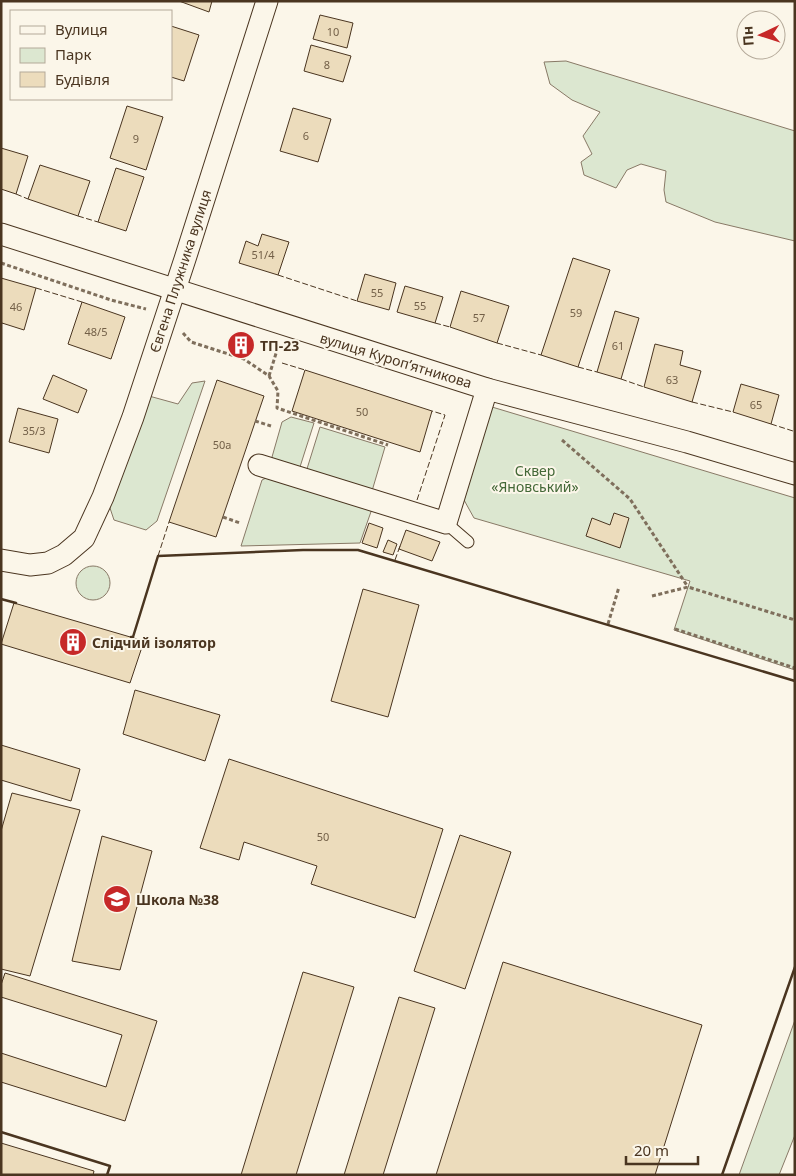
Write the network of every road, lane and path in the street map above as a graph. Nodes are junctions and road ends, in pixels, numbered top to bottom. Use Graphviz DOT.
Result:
graph roads {
  1 [pos="266,1"];
  2 [pos="1,234"];
  3 [pos="1,263"];
  4 [pos="174,290"];
  5 [pos="166,315"];
  6 [pos="278,347"];
  7 [pos="269,376"];
  8 [pos="487,389"];
  9 [pos="255,421"];
  10 [pos="271,426"];
  11 [pos="562,440"];
  12 [pos="388,445"];
  13 [pos="259,465"];
  14 [pos="795,474"];
  15 [pos="222,518"];
  16 [pos="240,523"];
  17 [pos="446,523"];
  18 [pos="468,542"];
  19 [pos="1,560"];
  20 [pos="619,587"];
  21 [pos="688,587"];
  22 [pos="652,596"];
  23 [pos="795,620"];
  24 [pos="608,624"];
  25 [pos="675,629"];
  26 [pos="795,668"];
  1 -- 4 [label="street, Євгена Плужника вулиця"];
  2 -- 4 [label="street, вулиця Куропʼятникова"];
  3 -- 5 [label="path"];
  4 -- 5 [label="street, Євгена Плужника вулиця"];
  4 -- 8 [label="street, вулиця Куропʼятникова"];
  5 -- 7 [label="path"];
  5 -- 19 [label="street, Євгена Плужника вулиця"];
  6 -- 7 [label="path"];
  7 -- 12 [label="path"];
  8 -- 14 [label="street, вулиця Куропʼятникова"];
  8 -- 17 [label="street"];
  9 -- 10 [label="path"];
  11 -- 21 [label="path"];
  13 -- 17 [label="street"];
  15 -- 16 [label="path"];
  17 -- 18 [label="lane"];
  20 -- 24 [label="path"];
  21 -- 22 [label="path"];
  21 -- 23 [label="path"];
  25 -- 26 [label="path"];
}
